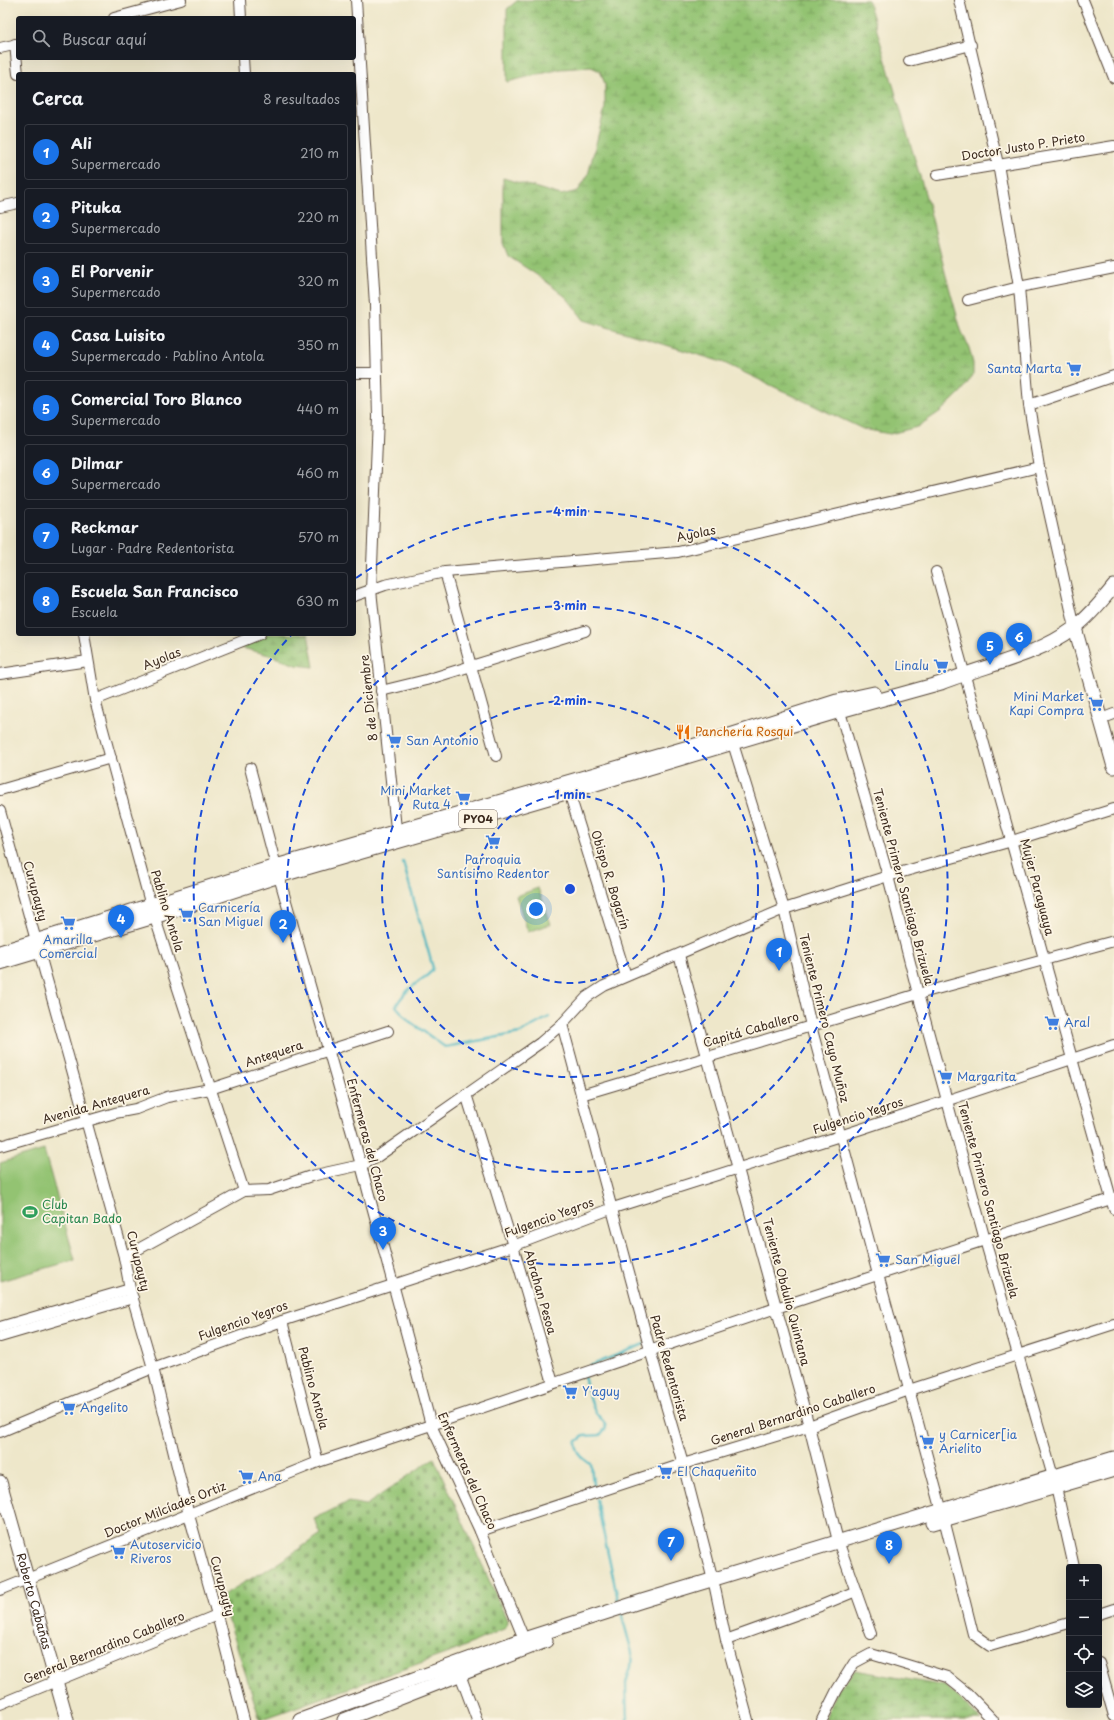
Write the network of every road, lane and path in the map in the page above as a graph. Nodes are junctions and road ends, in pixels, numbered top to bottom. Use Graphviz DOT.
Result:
graph roads {
  1 [pos="180,0"];
  2 [pos="240,0"];
  3 [pos="356,0"];
  4 [pos="959,0"];
  5 [pos="1083,0"];
  6 [pos="121,16"];
  7 [pos="241,16"];
  8 [pos="16,44"];
  9 [pos="971,45"];
  10 [pos="0,48"];
  11 [pos="17,60"];
  12 [pos="244,60"];
  13 [pos="909,61"];
  14 [pos="18,72"];
  15 [pos="244,72"];
  16 [pos="1114,78"];
  17 [pos="1114,146"];
  18 [pos="998,164"];
  19 [pos="937,175"];
  20 [pos="16,203"];
  21 [pos="0,207"];
  22 [pos="1114,268"];
  23 [pos="1019,287"];
  24 [pos="968,300"];
  25 [pos="356,373"];
  26 [pos="377,373"];
  27 [pos="1114,376"];
  28 [pos="1030,405"];
  29 [pos="1039,467"];
  30 [pos="445,572"];
  31 [pos="936,572"];
  32 [pos="1114,586"];
  33 [pos="371,590"];
  34 [pos="356,595"];
  35 [pos="1075,628"];
  36 [pos="585,631"];
  37 [pos="84,636"];
  38 [pos="255,636"];
  39 [pos="88,661"];
  40 [pos="470,666"];
  41 [pos="0,674"];
  42 [pos="960,675"];
  43 [pos="381,691"];
  44 [pos="96,700"];
  45 [pos="838,706"];
  46 [pos="1114,714"];
  47 [pos="1101,719"];
  48 [pos="732,739"];
  49 [pos="496,756"];
  50 [pos="111,758"];
  51 [pos="1114,767"];
  52 [pos="250,768"];
  53 [pos="0,790"];
  54 [pos="569,792"];
  55 [pos="1114,809"];
  56 [pos="0,811"];
  57 [pos="397,837"];
  58 [pos="1012,841"];
  59 [pos="277,871"];
  60 [pos="888,876"];
  61 [pos="784,909"];
  62 [pos="153,911"];
  63 [pos="1114,941"];
  64 [pos="37,946"];
  65 [pos="0,952"];
  66 [pos="678,955"];
  67 [pos="1044,961"];
  68 [pos="0,963"];
  69 [pos="626,976"];
  70 [pos="918,994"];
  71 [pos="562,1024"];
  72 [pos="811,1026"];
  73 [pos="388,1031"];
  74 [pos="1114,1045"];
  75 [pos="329,1051"];
  76 [pos="707,1056"];
  77 [pos="1072,1059"];
  78 [pos="210,1089"];
  79 [pos="466,1094"];
  80 [pos="581,1095"];
  81 [pos="167,1097"];
  82 [pos="948,1100"];
  83 [pos="88,1125"];
  84 [pos="840,1136"];
  85 [pos="0,1146"];
  86 [pos="0,1152"];
  87 [pos="361,1165"];
  88 [pos="738,1169"];
  89 [pos="244,1192"];
  90 [pos="1113,1202"];
  91 [pos="613,1208"];
  92 [pos="985,1240"];
  93 [pos="513,1246"];
  94 [pos="124,1257"];
  95 [pos="878,1275"];
  96 [pos="392,1284"];
  97 [pos="132,1293"];
  98 [pos="776,1308"];
  99 [pos="282,1321"];
  100 [pos="1114,1324"];
  101 [pos="0,1327"];
  102 [pos="0,1337"];
  103 [pos="650,1350"];
  104 [pos="1018,1356"];
  105 [pos="153,1368"];
  106 [pos="553,1383"];
  107 [pos="909,1390"];
  108 [pos="431,1425"];
  109 [pos="809,1426"];
  110 [pos="0,1432"];
  111 [pos="1114,1458"];
  112 [pos="318,1462"];
  113 [pos="683,1464"];
  114 [pos="1114,1470"];
  115 [pos="0,1482"];
  116 [pos="1054,1482"];
  117 [pos="189,1515"];
  118 [pos="943,1515"];
  119 [pos="480,1531"];
  120 [pos="840,1545"];
  121 [pos="1073,1564"];
  122 [pos="27,1580"];
  123 [pos="713,1584"];
  124 [pos="0,1590"];
  125 [pos="856,1591"];
  126 [pos="1114,1609"];
  127 [pos="1102,1613"];
  128 [pos="217,1615"];
  129 [pos="1066,1624"];
  130 [pos="871,1634"];
  131 [pos="726,1640"];
  132 [pos="526,1644"];
  133 [pos="458,1670"];
  134 [pos="1102,1672"];
  135 [pos="56,1681"];
  136 [pos="1112,1703"];
  137 [pos="0,1704"];
  138 [pos="1114,1716"];
  139 [pos="67,1720"];
  140 [pos="244,1720"];
  141 [pos="300,1720"];
  142 [pos="344,1720"];
  143 [pos="477,1720"];
  144 [pos="748,1720"];
  145 [pos="822,1720"];
  146 [pos="993,1720"];
  1 -- 6 [label="street"];
  2 -- 7 [label="street"];
  3 -- 26 [label="street, 8 de Diciembre"];
  4 -- 9 [label="street"];
  5 -- 16 [label="street"];
  8 -- 10 [label="street"];
  9 -- 13 [label="street"];
  9 -- 18 [label="street"];
  11 -- 14 [label="street"];
  12 -- 15 [label="street"];
  17 -- 18 [label="street, Doctor Justo P. Prieto"];
  18 -- 19 [label="street, Doctor Justo P. Prieto"];
  18 -- 23 [label="street"];
  20 -- 21 [label="street"];
  22 -- 23 [label="street"];
  23 -- 24 [label="street"];
  23 -- 28 [label="street"];
  25 -- 26 [label="street"];
  26 -- 33 [label="street, 8 de Diciembre"];
  27 -- 28 [label="street"];
  28 -- 29 [label="street"];
  29 -- 30 [label="street, Ayolas"];
  29 -- 35 [label="street"];
  30 -- 33 [label="street, Ayolas"];
  30 -- 40 [label="street"];
  31 -- 42 [label="street, Mujer Paraguaya"];
  32 -- 35 [label="main road"];
  33 -- 34 [label="street, Ayolas"];
  33 -- 43 [label="street, 8 de Diciembre"];
  35 -- 42 [label="main road, PY04"];
  35 -- 47 [label="main road"];
  36 -- 40 [label="street"];
  37 -- 39 [label="street, Pablino Antola"];
  38 -- 44 [label="street, Ayolas"];
  39 -- 41 [label="street"];
  39 -- 44 [label="street, Pablino Antola"];
  40 -- 43 [label="street"];
  40 -- 49 [label="street"];
  42 -- 45 [label="main road, PY04"];
  42 -- 58 [label="street, Mujer Paraguaya"];
  43 -- 57 [label="street, 8 de Diciembre"];
  44 -- 50 [label="street, Pablino Antola"];
  45 -- 48 [label="main road, PY04"];
  45 -- 60 [label="street, Teniente Primero Santiago Brizuela"];
  46 -- 47 [label="street"];
  47 -- 51 [label="main road"];
  48 -- 54 [label="main road, PY04"];
  48 -- 57 [label="main road, PY04"];
  48 -- 61 [label="street, Teniente Primero Cayo Muñoz"];
  50 -- 53 [label="street"];
  50 -- 62 [label="street, Pablino Antola"];
  52 -- 59 [label="street, Enfermeras del Chaco"];
  54 -- 57 [label="main road, PY04"];
  54 -- 69 [label="street, Obispo R. Bogarín"];
  55 -- 58 [label="street"];
  56 -- 64 [label="street, Curupayty"];
  57 -- 59 [label="main road, PY04"];
  58 -- 60 [label="street"];
  58 -- 67 [label="street, Mujer Paraguaya"];
  59 -- 62 [label="main road, PY04"];
  59 -- 75 [label="street, Enfermeras del Chaco"];
  60 -- 61 [label="street"];
  60 -- 70 [label="street, Teniente Primero Santiago Brizuela"];
  61 -- 66 [label="street"];
  61 -- 72 [label="street, Teniente Primero Cayo Muñoz"];
  62 -- 64 [label="main road, PY04"];
  62 -- 78 [label="street, Pablino Antola"];
  63 -- 67 [label="street, Capitá Caballero"];
  64 -- 65 [label="main road, PY04"];
  64 -- 68 [label="main road, PY04"];
  64 -- 83 [label="street, Curupayty"];
  66 -- 69 [label="street"];
  66 -- 76 [label="street, Teniente Obdulio Quintana"];
  67 -- 70 [label="street, Capitá Caballero"];
  67 -- 77 [label="street, Mujer Paraguaya"];
  69 -- 71 [label="street"];
  70 -- 72 [label="street, Capitá Caballero"];
  70 -- 82 [label="street, Teniente Primero Santiago Brizuela"];
  71 -- 79 [label="street"];
  71 -- 80 [label="street, Padre Redentorista"];
  72 -- 76 [label="street, Capitá Caballero"];
  72 -- 84 [label="street, Teniente Primero Cayo Muñoz"];
  73 -- 75 [label="street, Antequera"];
  74 -- 77 [label="street, Fulgencio Yegros"];
  75 -- 78 [label="street, Antequera"];
  75 -- 87 [label="street, Enfermeras del Chaco"];
  76 -- 80 [label="street, Capitá Caballero"];
  76 -- 88 [label="street, Teniente Obdulio Quintana"];
  77 -- 82 [label="street, Fulgencio Yegros"];
  77 -- 90 [label="street, Mujer Paraguaya"];
  78 -- 81 [label="street, Antequera"];
  78 -- 89 [label="street, Pablino Antola"];
  79 -- 87 [label="street"];
  79 -- 93 [label="street, Abrahan Pesoa"];
  80 -- 91 [label="street, Padre Redentorista"];
  81 -- 83 [label="street, Avenida Antequera"];
  82 -- 84 [label="street, Fulgencio Yegros"];
  82 -- 92 [label="street, Teniente Primero Santiago Brizuela"];
  83 -- 85 [label="street, Avenida Antequera"];
  83 -- 86 [label="street, Avenida Antequera"];
  83 -- 94 [label="street, Curupayty"];
  84 -- 88 [label="street, Fulgencio Yegros"];
  84 -- 95 [label="street, Teniente Primero Cayo Muñoz"];
  87 -- 89 [label="street"];
  87 -- 96 [label="street, Enfermeras del Chaco"];
  88 -- 91 [label="street, Fulgencio Yegros"];
  88 -- 98 [label="street, Teniente Obdulio Quintana"];
  89 -- 94 [label="street"];
  90 -- 92 [label="street, Doctor Milcíades Ortiz"];
  91 -- 93 [label="street, Fulgencio Yegros"];
  91 -- 103 [label="street, Padre Redentorista"];
  92 -- 95 [label="street, Doctor Milcíades Ortiz"];
  92 -- 104 [label="street, Teniente Primero Santiago Brizuela"];
  93 -- 96 [label="street, Fulgencio Yegros"];
  93 -- 106 [label="street, Abrahan Pesoa"];
  94 -- 97 [label="street, Curupayty"];
  95 -- 98 [label="street, Doctor Milcíades Ortiz"];
  95 -- 107 [label="street, Teniente Primero Cayo Muñoz"];
  96 -- 99 [label="street, Fulgencio Yegros"];
  96 -- 108 [label="street, Enfermeras del Chaco"];
  97 -- 101 [label="street"];
  97 -- 102 [label="street"];
  97 -- 105 [label="street, Curupayty"];
  98 -- 103 [label="street, Doctor Milcíades Ortiz"];
  98 -- 109 [label="street, Teniente Obdulio Quintana"];
  99 -- 105 [label="street, Fulgencio Yegros"];
  99 -- 112 [label="street, Pablino Antola"];
  100 -- 104 [label="street, General Bernardino Caballero"];
  103 -- 106 [label="street, Doctor Milcíades Ortiz"];
  103 -- 113 [label="street, Padre Redentorista"];
  104 -- 107 [label="street, General Bernardino Caballero"];
  104 -- 116 [label="street, Teniente Primero Santiago Brizuela"];
  105 -- 110 [label="street, Fulgencio Yegros"];
  105 -- 117 [label="street, Curupayty"];
  106 -- 108 [label="street, Doctor Milcíades Ortiz"];
  107 -- 109 [label="street, General Bernardino Caballero"];
  107 -- 118 [label="street, Teniente Primero Cayo Muñoz"];
  108 -- 112 [label="street, Doctor Milcíades Ortiz"];
  108 -- 119 [label="street, Enfermeras del Chaco"];
  109 -- 113 [label="street, General Bernardino Caballero"];
  109 -- 120 [label="street, Teniente Obdulio Quintana"];
  111 -- 116 [label="main road"];
  112 -- 117 [label="street, Doctor Milcíades Ortiz"];
  113 -- 119 [label="street, General Bernardino Caballero"];
  113 -- 123 [label="street, Padre Redentorista"];
  114 -- 116 [label="main road"];
  115 -- 122 [label="main road, Roberto Cabañas"];
  116 -- 118 [label="main road"];
  116 -- 121 [label="street, Teniente Primero Santiago Brizuela"];
  117 -- 122 [label="street, Doctor Milcíades Ortiz"];
  117 -- 128 [label="street, Curupayty"];
  118 -- 120 [label="main road"];
  118 -- 129 [label="street, Teniente Primero Cayo Muñoz"];
  119 -- 132 [label="street, Enfermeras del Chaco"];
  120 -- 123 [label="main road"];
  120 -- 125 [label="street, Teniente Obdulio Quintana"];
  122 -- 124 [label="street, Doctor Milcíades Ortiz"];
  122 -- 135 [label="main road, Roberto Cabañas"];
  123 -- 131 [label="street, Padre Redentorista"];
  123 -- 132 [label="main road"];
  125 -- 130 [label="street, Teniente Obdulio Quintana"];
  125 -- 131 [label="street"];
  126 -- 127 [label="street"];
  128 -- 135 [label="street, General Bernardino Caballero"];
  128 -- 140 [label="street, Curupayty"];
  131 -- 144 [label="street, Padre Redentorista"];
  132 -- 133 [label="main road"];
  133 -- 141 [label="main road"];
  133 -- 142 [label="main road"];
  133 -- 143 [label="street"];
  134 -- 136 [label="street"];
  135 -- 137 [label="street, General Bernardino Caballero"];
  135 -- 139 [label="main road, Roberto Cabañas"];
  136 -- 138 [label="street"];
  145 -- 146 [label="street"];
}
